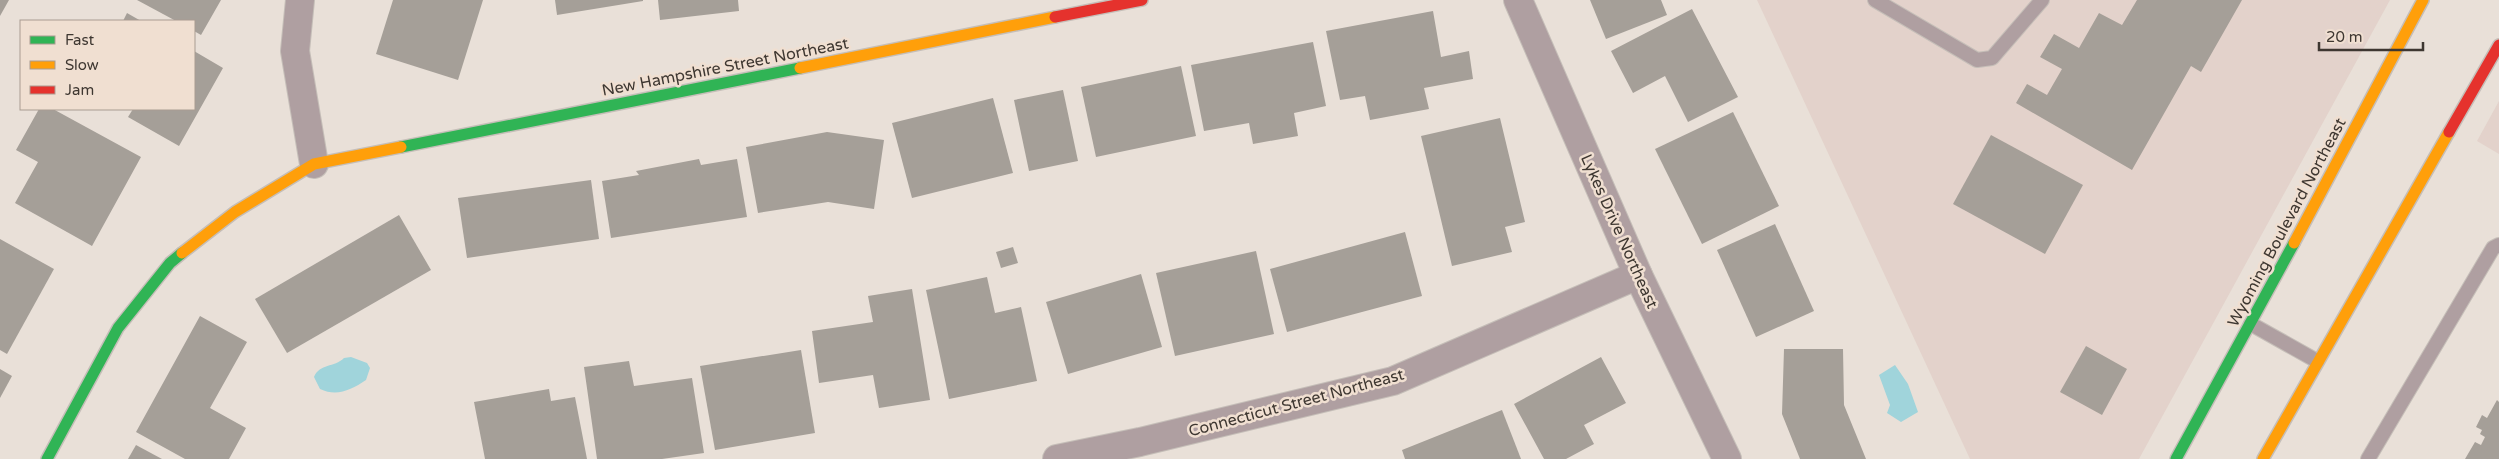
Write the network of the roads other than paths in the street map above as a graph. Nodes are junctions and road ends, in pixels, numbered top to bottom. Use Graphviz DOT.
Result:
graph roads {
  1 [pos="300,0"];
  2 [pos="1142,0"];
  3 [pos="1518,0"];
  4 [pos="1875,0"];
  5 [pos="2042,0"];
  6 [pos="2422,0"];
  7 [pos="2499,45"];
  8 [pos="314,164"];
  9 [pos="2499,245"];
  10 [pos="1638,275"];
  11 [pos="2251,324"];
  12 [pos="2316,361"];
  13 [pos="47,459"];
  14 [pos="1057,459"];
  15 [pos="1727,459"];
  16 [pos="2176,459"];
  17 [pos="2262,459"];
  18 [pos="2368,459"];
  1 -- 8 [label="street"];
  2 -- 8 [label="street, New Hampshire Street Northeast"];
  3 -- 10 [label="street, Lykes Drive Northeast"];
  4 -- 5 [label="lane"];
  6 -- 11 [label="street, Wyoming Boulevard Northeast"];
  7 -- 12 [label="street"];
  8 -- 13 [label="street"];
  9 -- 18 [label="lane"];
  10 -- 14 [label="street, Connecticut Street Northeast"];
  10 -- 15 [label="street, Lykes Drive Northeast"];
  11 -- 12 [label="lane"];
  11 -- 16 [label="street, Wyoming Boulevard Northeast"];
  12 -- 17 [label="street"];
}
